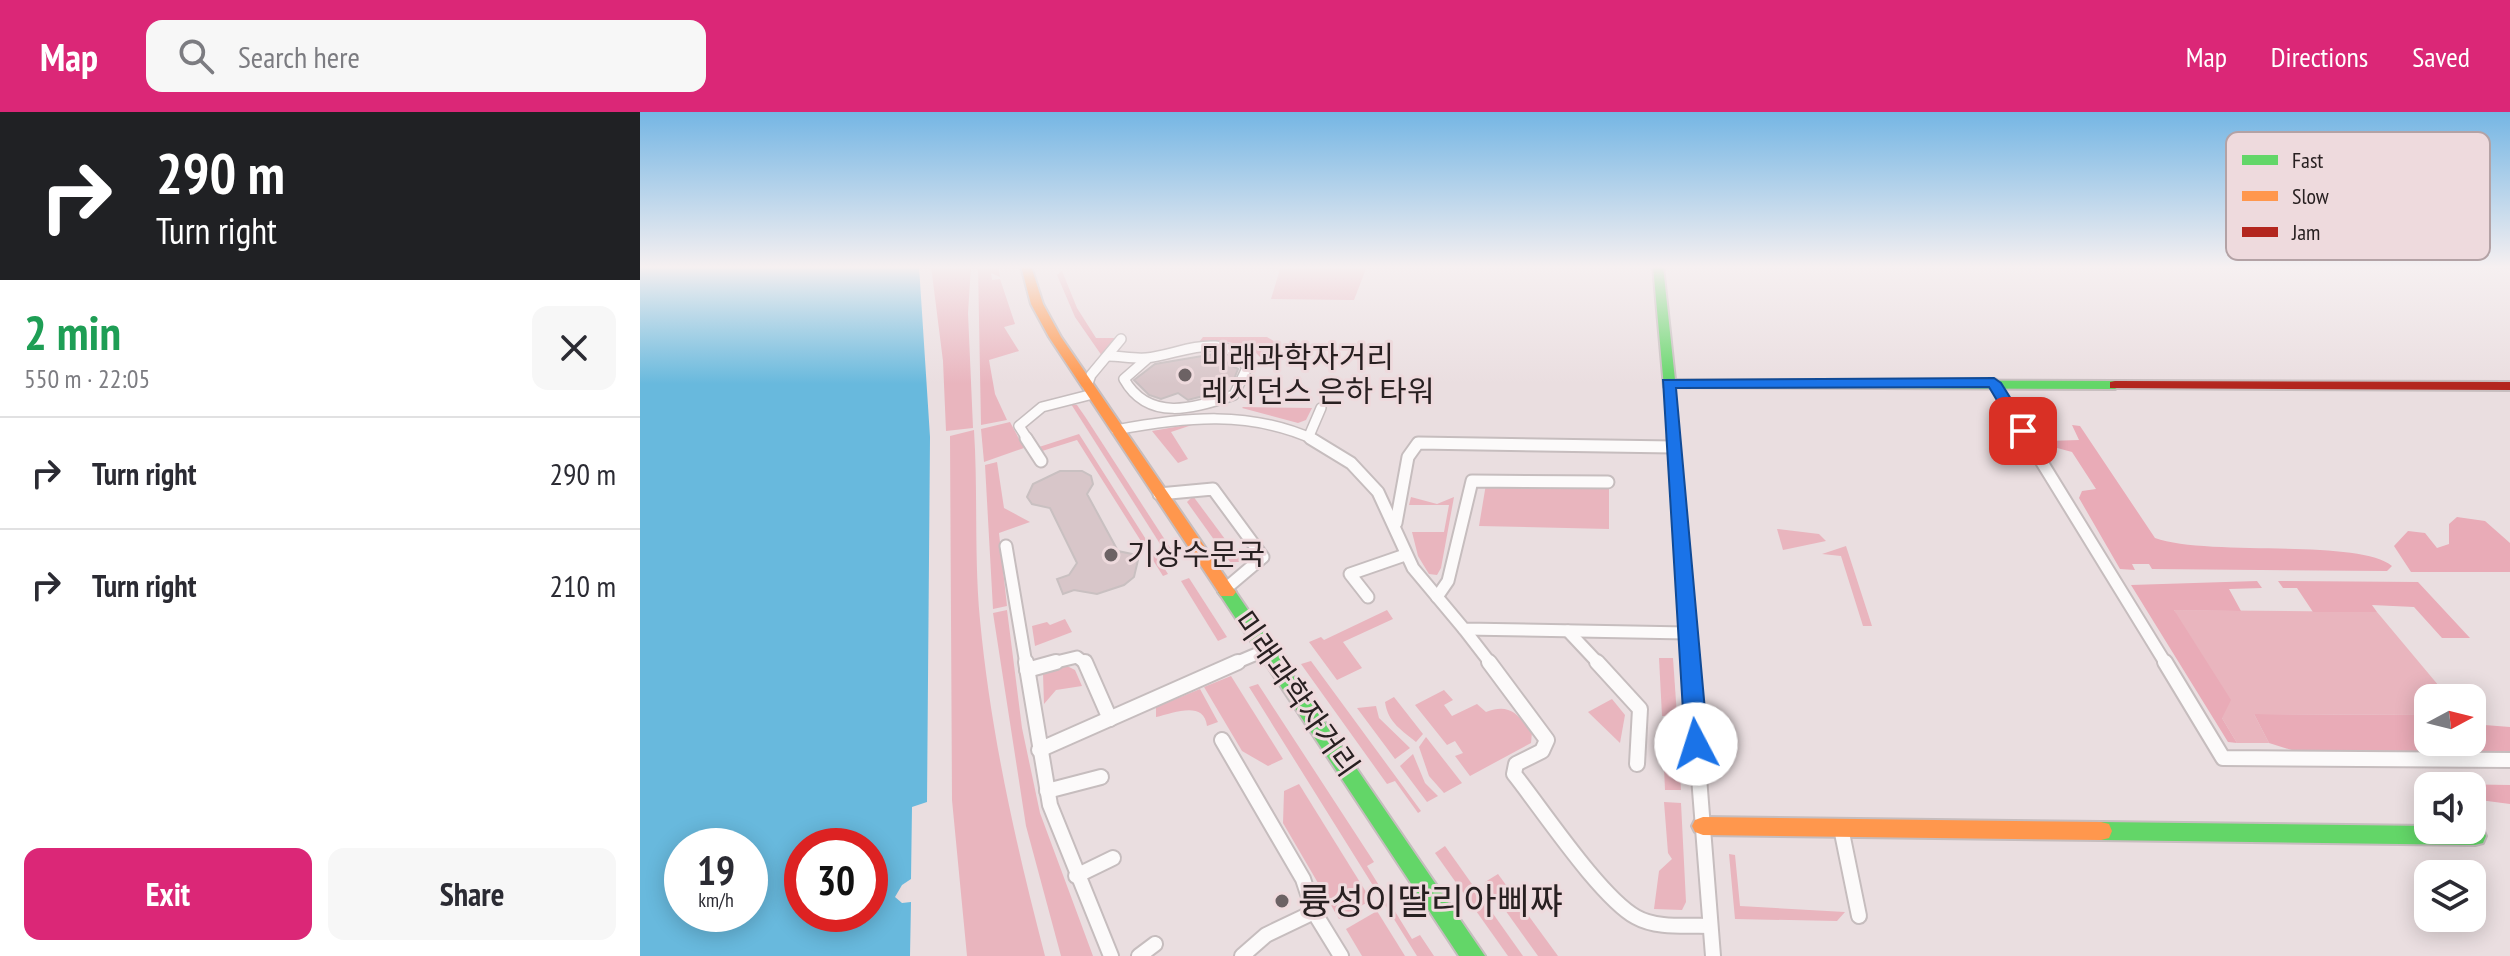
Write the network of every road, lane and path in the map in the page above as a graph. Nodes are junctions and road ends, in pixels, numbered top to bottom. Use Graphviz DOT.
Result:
graph roads {
  1 [pos="1038,305"];
  2 [pos="1662,305"];
  3 [pos="1121,339"];
  4 [pos="1108,356"];
  5 [pos="1148,358"];
  6 [pos="1994,383"];
  7 [pos="1669,384"];
  8 [pos="2510,386"];
  9 [pos="1090,390"];
  10 [pos="1234,395"];
  11 [pos="1321,408"];
  12 [pos="1232,417"];
  13 [pos="1116,430"];
  14 [pos="1309,436"];
  15 [pos="1673,447"];
  16 [pos="1041,461"];
  17 [pos="1608,482"];
  18 [pos="1159,494"];
  19 [pos="1396,523"];
  20 [pos="1006,546"];
  21 [pos="1405,555"];
  22 [pos="1224,590"];
  23 [pos="1368,597"];
  24 [pos="1437,597"];
  25 [pos="1464,629"];
  26 [pos="1568,631"];
  27 [pos="1687,633"];
  28 [pos="1266,650"];
  29 [pos="1027,670"];
  30 [pos="1110,719"];
  31 [pos="1222,740"];
  32 [pos="1039,750"];
  33 [pos="2510,760"];
  34 [pos="1637,764"];
  35 [pos="1101,777"];
  36 [pos="1047,791"];
  37 [pos="1703,826"];
  38 [pos="1841,828"];
  39 [pos="2414,835"];
  40 [pos="1113,858"];
  41 [pos="1076,876"];
  42 [pos="1314,912"];
  43 [pos="1859,916"];
  44 [pos="1710,926"];
  45 [pos="1155,944"];
  46 [pos="1111,956"];
  47 [pos="1139,956"];
  48 [pos="1242,956"];
  49 [pos="1341,956"];
  50 [pos="1473,956"];
  51 [pos="1713,956"];
  1 -- 9 [label="street, 미래과학자거리"];
  2 -- 7 [label="street"];
  3 -- 4 [label="street"];
  4 -- 5 [label="street"];
  4 -- 9 [label="street"];
  5 -- 10 [label="street"];
  5 -- 10 [label="street"];
  6 -- 7 [label="street"];
  6 -- 8 [label="street"];
  6 -- 33 [label="street"];
  7 -- 15 [label="street"];
  9 -- 13 [label="street, 미래과학자거리"];
  9 -- 16 [label="street"];
  10 -- 12 [label="street"];
  11 -- 14 [label="street"];
  12 -- 13 [label="street"];
  12 -- 14 [label="street"];
  13 -- 18 [label="street, 미래과학자거리"];
  14 -- 19 [label="street"];
  15 -- 19 [label="street"];
  15 -- 27 [label="street"];
  17 -- 24 [label="street"];
  18 -- 22 [label="street, 미래과학자거리"];
  18 -- 22 [label="street"];
  19 -- 21 [label="street"];
  20 -- 29 [label="street"];
  21 -- 23 [label="street"];
  21 -- 24 [label="street"];
  22 -- 28 [label="street, 미래과학자거리"];
  24 -- 25 [label="street"];
  25 -- 26 [label="street"];
  25 -- 44 [label="street"];
  26 -- 27 [label="street"];
  26 -- 34 [label="street"];
  27 -- 37 [label="street"];
  28 -- 30 [label="street"];
  28 -- 50 [label="street, 미래과학자거리"];
  29 -- 30 [label="street"];
  29 -- 32 [label="street"];
  30 -- 32 [label="street"];
  31 -- 42 [label="street"];
  32 -- 36 [label="street"];
  35 -- 36 [label="street"];
  36 -- 41 [label="street"];
  37 -- 38 [label="street"];
  37 -- 44 [label="street"];
  38 -- 39 [label="street"];
  38 -- 43 [label="street"];
  40 -- 41 [label="street"];
  41 -- 46 [label="street"];
  42 -- 48 [label="street"];
  42 -- 49 [label="street"];
  44 -- 51 [label="street"];
  45 -- 47 [label="street"];
}
